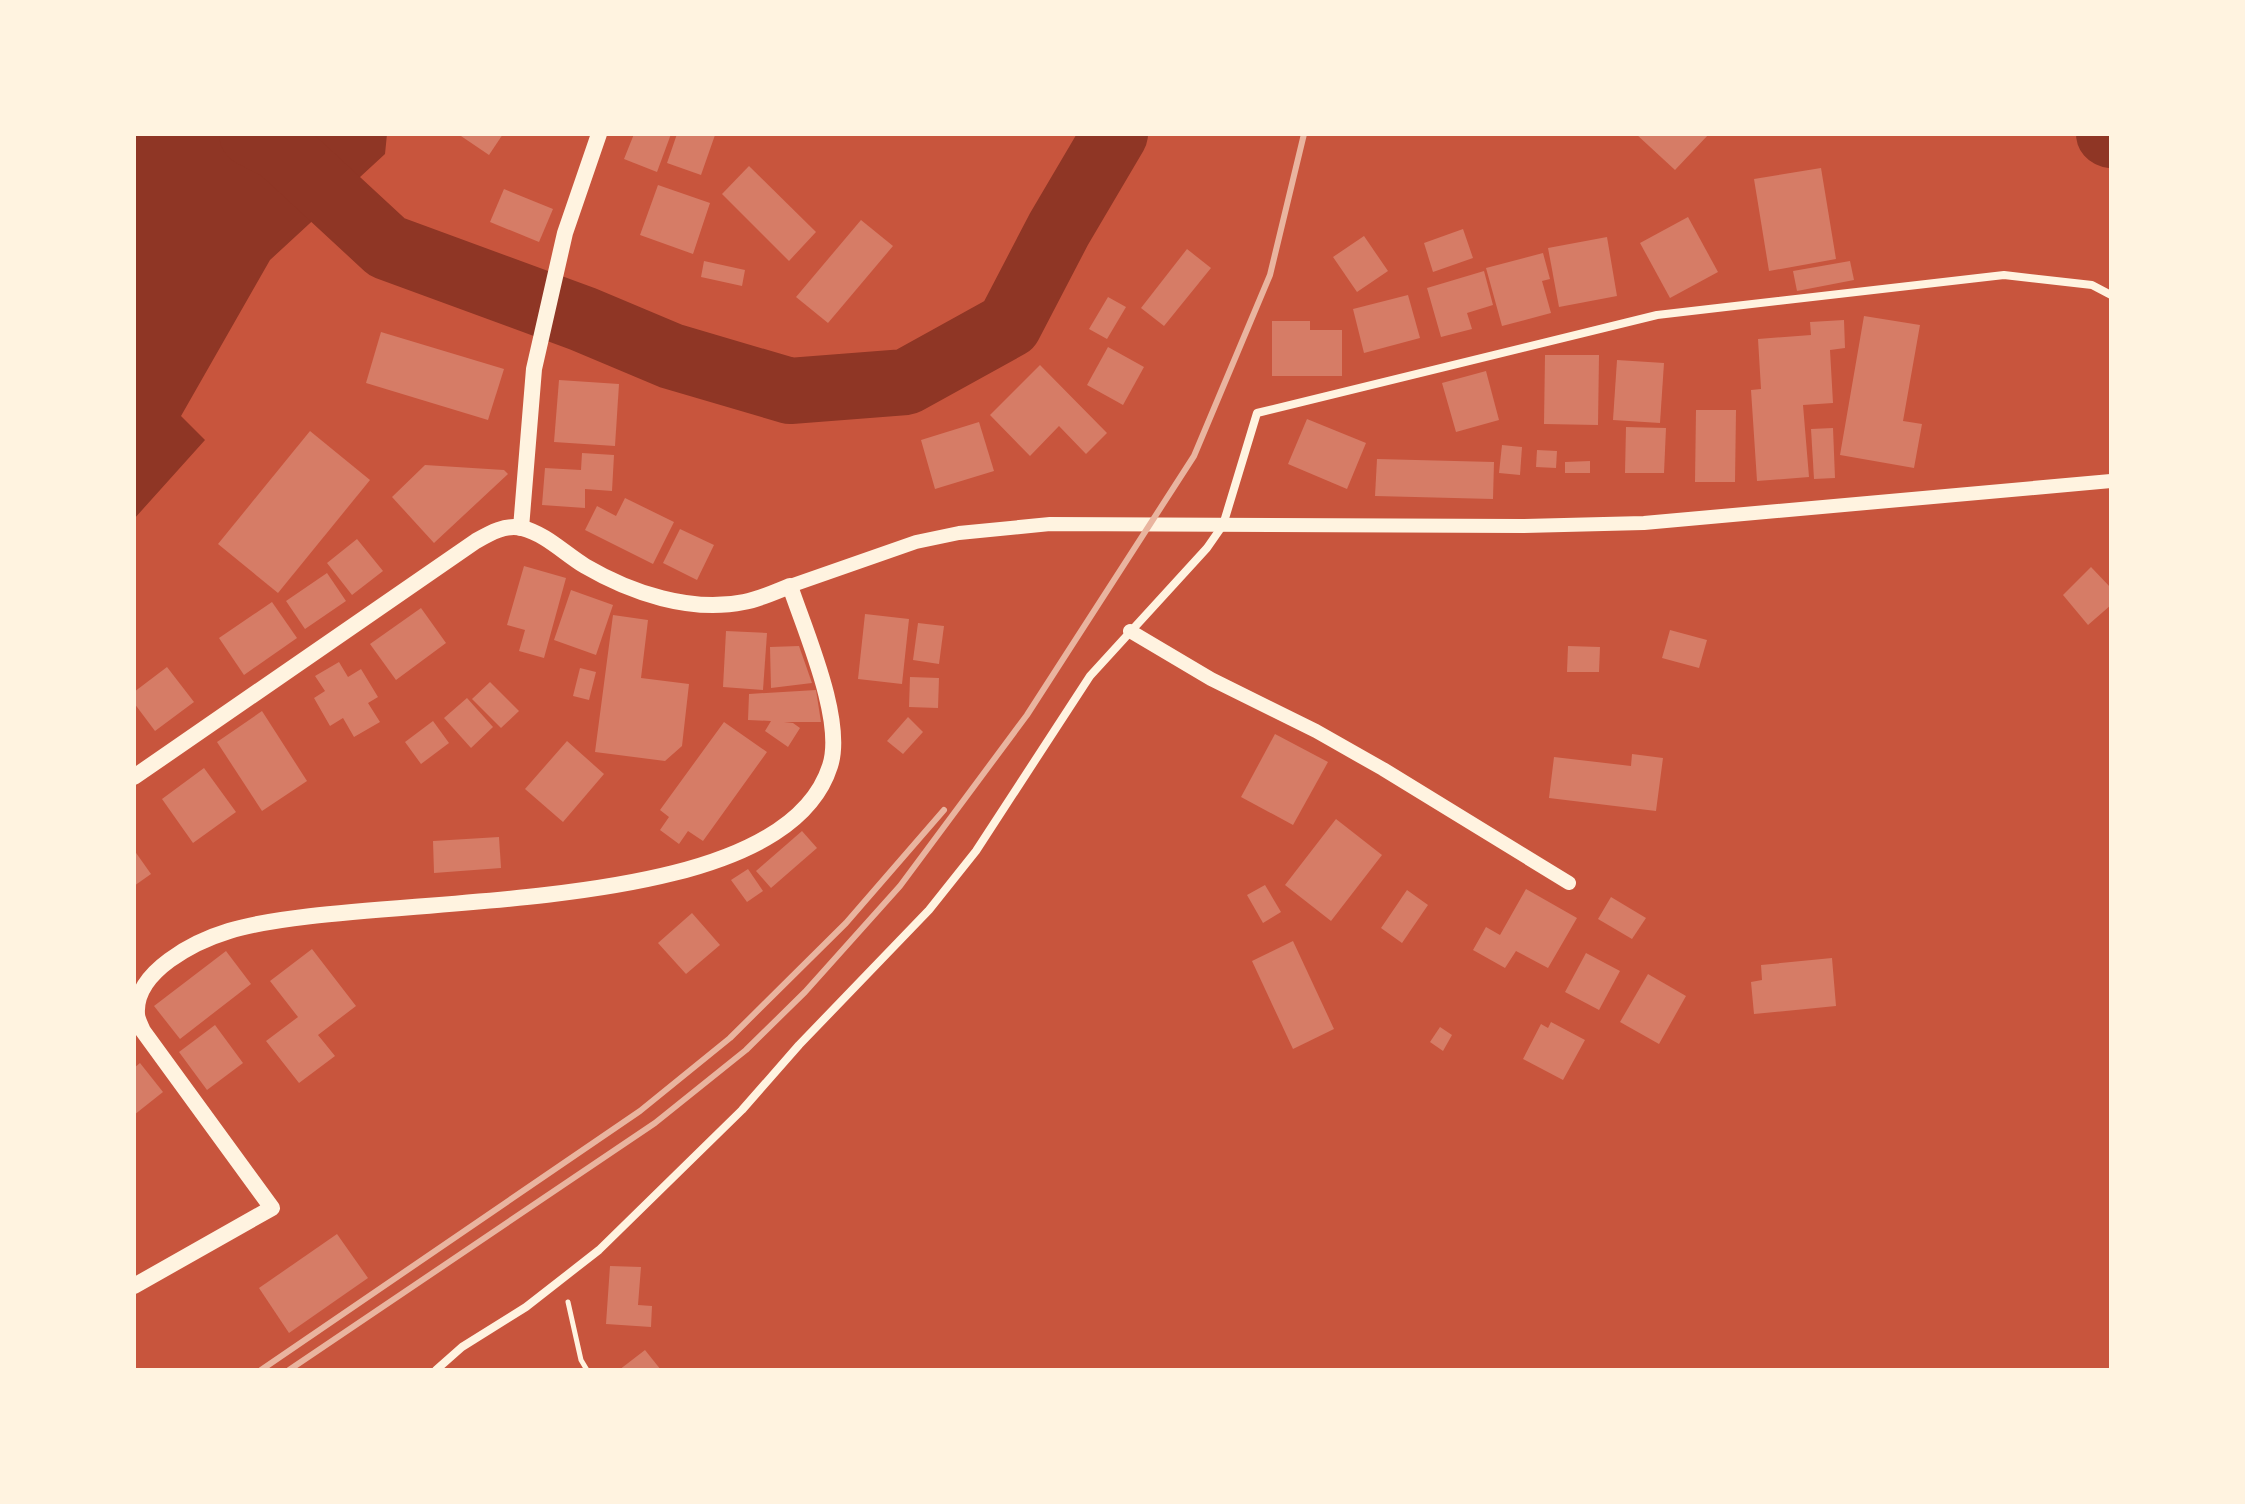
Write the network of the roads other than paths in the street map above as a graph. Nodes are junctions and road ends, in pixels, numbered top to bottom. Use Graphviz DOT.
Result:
graph roads {
  1 [pos="599,134"];
  2 [pos="2111,295"];
  3 [pos="2111,481"];
  4 [pos="1223,525"];
  5 [pos="521,528"];
  6 [pos="790,586"];
  7 [pos="1130,631"];
  8 [pos="134,777"];
  9 [pos="1569,883"];
  10 [pos="134,1286"];
  11 [pos="436,1370"];
  1 -- 5 [label="main road"];
  2 -- 4 [label="street"];
  3 -- 4 [label="street"];
  4 -- 6 [label="street"];
  4 -- 7 [label="street"];
  5 -- 6 [label="main road"];
  5 -- 8 [label="main road"];
  6 -- 10 [label="main road"];
  7 -- 9 [label="street"];
  7 -- 11 [label="street"];
}
